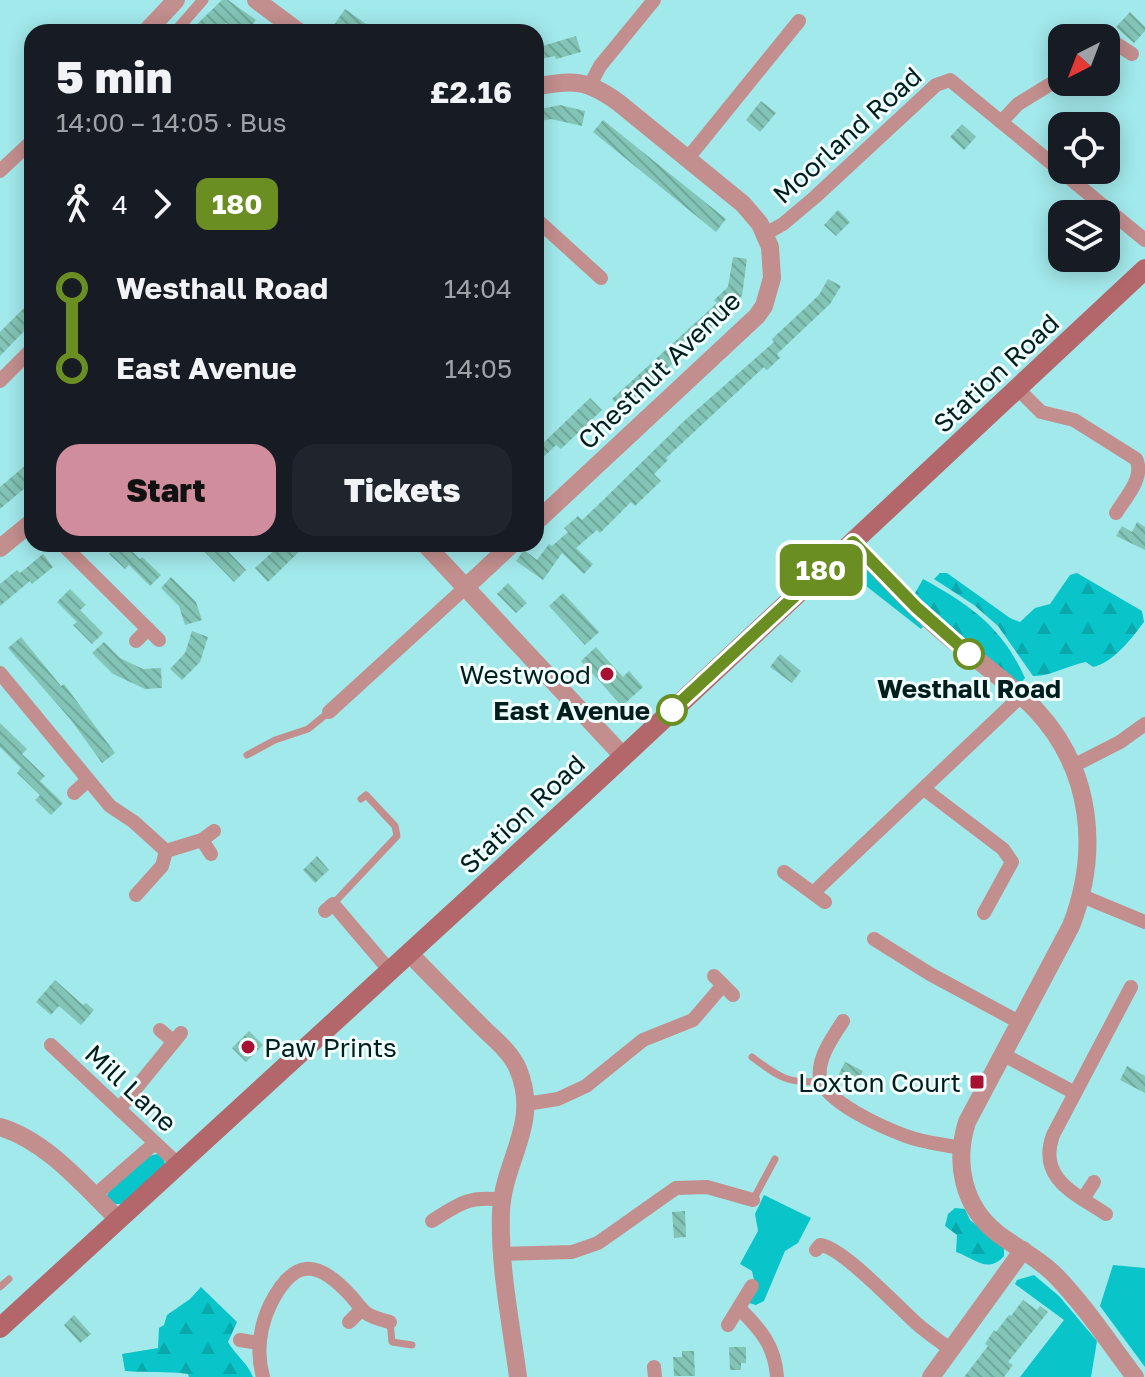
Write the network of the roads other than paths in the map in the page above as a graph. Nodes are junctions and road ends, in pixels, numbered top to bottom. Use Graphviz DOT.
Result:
graph roads {
  1 [pos="176,0"];
  2 [pos="203,0"];
  3 [pos="256,0"];
  4 [pos="654,0"];
  5 [pos="283,21"];
  6 [pos="799,21"];
  7 [pos="154,24"];
  8 [pos="182,24"];
  9 [pos="1120,45"];
  10 [pos="1132,54"];
  11 [pos="544,85"];
  12 [pos="590,85"];
  13 [pos="1048,86"];
  14 [pos="1001,122"];
  15 [pos="24,148"];
  16 [pos="688,158"];
  17 [pos="0,171"];
  18 [pos="544,226"];
  19 [pos="765,234"];
  20 [pos="1145,240"];
  21 [pos="1143,274"];
  22 [pos="601,278"];
  23 [pos="24,357"];
  24 [pos="0,381"];
  25 [pos="1018,389"];
  26 [pos="1116,513"];
  27 [pos="544,515"];
  28 [pos="24,528"];
  29 [pos="853,542"];
  30 [pos="0,548"];
  31 [pos="70,552"];
  32 [pos="433,552"];
  33 [pos="503,552"];
  34 [pos="466,587"];
  35 [pos="148,629"];
  36 [pos="159,640"];
  37 [pos="136,641"];
  38 [pos="0,673"];
  39 [pos="1021,696"];
  40 [pos="329,712"];
  41 [pos="1145,724"];
  42 [pos="247,755"];
  43 [pos="623,756"];
  44 [pos="1073,766"];
  45 [pos="88,780"];
  46 [pos="924,789"];
  47 [pos="74,793"];
  48 [pos="361,799"];
  49 [pos="166,851"];
  50 [pos="211,854"];
  51 [pos="784,872"];
  52 [pos="813,893"];
  53 [pos="136,895"];
  54 [pos="1082,896"];
  55 [pos="825,902"];
  56 [pos="329,908"];
  57 [pos="984,913"];
  58 [pos="1145,922"];
  59 [pos="874,939"];
  60 [pos="409,953"];
  61 [pos="390,971"];
  62 [pos="723,986"];
  63 [pos="1131,987"];
  64 [pos="843,1021"];
  65 [pos="1019,1022"];
  66 [pos="160,1030"];
  67 [pos="51,1045"];
  68 [pos="1002,1054"];
  69 [pos="752,1057"];
  70 [pos="821,1081"];
  71 [pos="1075,1093"];
  72 [pos="526,1104"];
  73 [pos="119,1109"];
  74 [pos="0,1127"];
  75 [pos="155,1143"];
  76 [pos="961,1148"];
  77 [pos="775,1159"];
  78 [pos="179,1165"];
  79 [pos="1094,1182"];
  80 [pos="94,1196"];
  81 [pos="1083,1199"];
  82 [pos="502,1200"];
  83 [pos="753,1200"];
  84 [pos="1106,1214"];
  85 [pos="119,1220"];
  86 [pos="432,1221"];
  87 [pos="816,1250"];
  88 [pos="1023,1250"];
  89 [pos="503,1254"];
  90 [pos="9,1279"];
  91 [pos="752,1286"];
  92 [pos="0,1287"];
  93 [pos="739,1308"];
  94 [pos="362,1309"];
  95 [pos="349,1322"];
  96 [pos="390,1322"];
  97 [pos="728,1325"];
  98 [pos="0,1328"];
  99 [pos="240,1340"];
  100 [pos="258,1343"];
  101 [pos="412,1345"];
  102 [pos="951,1350"];
  103 [pos="263,1377"];
  104 [pos="518,1377"];
  105 [pos="777,1377"];
  106 [pos="931,1377"];
  107 [pos="1135,1377"];
  1 -- 7 [label="street"];
  2 -- 8 [label="street"];
  3 -- 5 [label="street"];
  4 -- 12 [label="street"];
  6 -- 16 [label="street"];
  9 -- 10 [label="street"];
  11 -- 12 [label="street"];
  12 -- 16 [label="street, Chestnut Avenue"];
  13 -- 14 [label="street"];
  14 -- 19 [label="street, Moorland Road"];
  14 -- 20 [label="street, Moorland Road"];
  15 -- 17 [label="street"];
  16 -- 19 [label="street, Chestnut Avenue"];
  18 -- 22 [label="street"];
  19 -- 27 [label="street, Chestnut Avenue"];
  21 -- 25 [label="main road, Station Road"];
  23 -- 24 [label="street"];
  25 -- 26 [label="street"];
  25 -- 29 [label="main road, Station Road"];
  28 -- 30 [label="street"];
  29 -- 39 [label="street"];
  29 -- 43 [label="main road, Station Road"];
  31 -- 35 [label="street"];
  32 -- 34 [label="street"];
  33 -- 34 [label="street"];
  34 -- 40 [label="street"];
  34 -- 43 [label="street"];
  35 -- 36 [label="street"];
  35 -- 37 [label="street"];
  38 -- 45 [label="street"];
  39 -- 44 [label="street"];
  39 -- 46 [label="street"];
  40 -- 42 [label="lane"];
  41 -- 44 [label="street"];
  43 -- 60 [label="main road, Station Road"];
  44 -- 54 [label="street"];
  45 -- 47 [label="street"];
  45 -- 49 [label="street"];
  46 -- 52 [label="street"];
  46 -- 57 [label="street"];
  48 -- 56 [label="lane"];
  49 -- 50 [label="street"];
  49 -- 53 [label="street"];
  51 -- 52 [label="street"];
  52 -- 55 [label="street"];
  54 -- 58 [label="street"];
  54 -- 65 [label="street"];
  56 -- 61 [label="street"];
  59 -- 65 [label="street"];
  60 -- 61 [label="main road, Station Road"];
  60 -- 72 [label="street"];
  61 -- 78 [label="main road, Station Road"];
  62 -- 72 [label="street"];
  63 -- 71 [label="street"];
  64 -- 70 [label="street"];
  65 -- 68 [label="street"];
  66 -- 73 [label="street"];
  67 -- 73 [label="street, Mill Lane"];
  68 -- 71 [label="street"];
  68 -- 76 [label="street"];
  69 -- 70 [label="lane"];
  70 -- 76 [label="street"];
  71 -- 81 [label="street"];
  72 -- 82 [label="street"];
  73 -- 75 [label="street, Mill Lane"];
  74 -- 80 [label="street"];
  75 -- 78 [label="street, Mill Lane"];
  75 -- 80 [label="street"];
  76 -- 88 [label="street"];
  77 -- 83 [label="lane"];
  78 -- 85 [label="main road, Station Road"];
  79 -- 81 [label="street"];
  80 -- 85 [label="street"];
  81 -- 84 [label="street"];
  82 -- 86 [label="street"];
  82 -- 89 [label="street"];
  83 -- 89 [label="street"];
  85 -- 98 [label="main road, Station Road"];
  87 -- 102 [label="street"];
  88 -- 102 [label="street"];
  88 -- 107 [label="street"];
  89 -- 104 [label="street"];
  90 -- 92 [label="lane"];
  91 -- 93 [label="street"];
  93 -- 97 [label="street"];
  93 -- 105 [label="street"];
  94 -- 95 [label="street"];
  94 -- 96 [label="street"];
  94 -- 100 [label="street"];
  96 -- 101 [label="lane"];
  99 -- 100 [label="street"];
  100 -- 103 [label="street"];
  102 -- 106 [label="street"];
}
